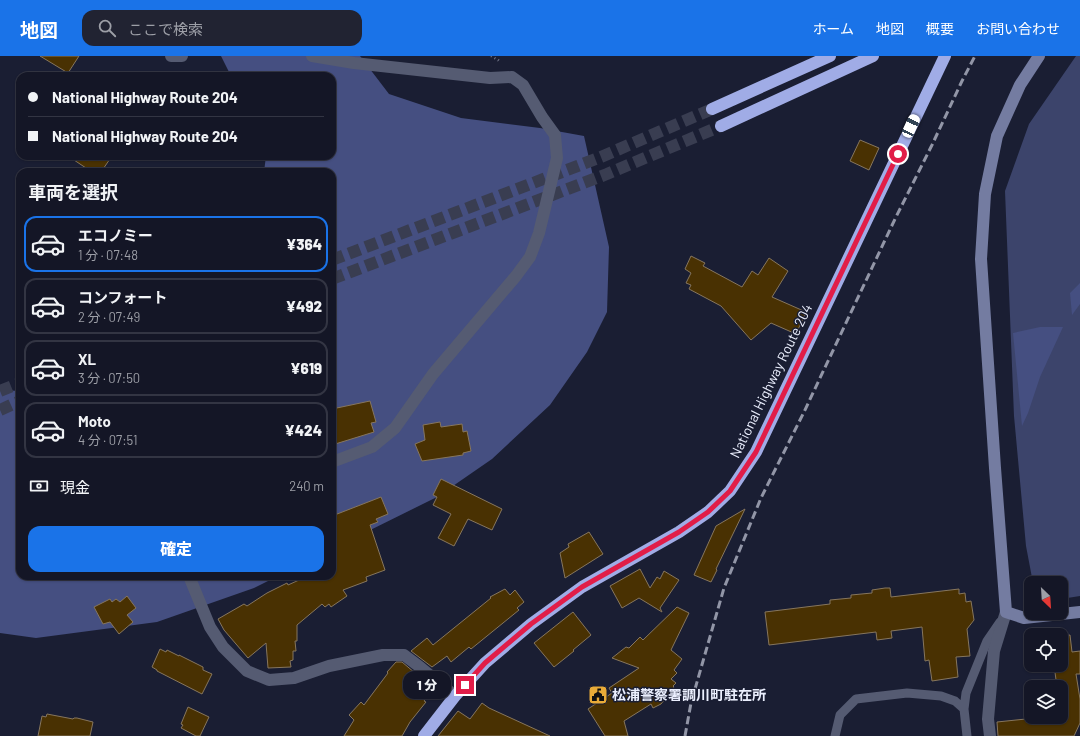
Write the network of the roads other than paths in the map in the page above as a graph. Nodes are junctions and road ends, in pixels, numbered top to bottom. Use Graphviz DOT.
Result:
graph roads {
  1 [pos="171,56"];
  2 [pos="182,56"];
  3 [pos="312,56"];
  4 [pos="830,56"];
  5 [pos="873,56"];
  6 [pos="945,56"];
  7 [pos="1039,56"];
  8 [pos="712,109"];
  9 [pos="721,126"];
  10 [pos="336,460"];
  11 [pos="191,580"];
  12 [pos="1006,612"];
  13 [pos="1080,612"];
  14 [pos="455,696"];
  15 [pos="964,709"];
  16 [pos="424,736"];
  17 [pos="835,736"];
  18 [pos="967,736"];
  19 [pos="990,736"];
  1 -- 2 [label="street"];
  3 -- 10 [label="street"];
  4 -- 8 [label="highway"];
  5 -- 9 [label="highway"];
  6 -- 14 [label="highway, National Highway Route 204"];
  7 -- 12 [label="street"];
  11 -- 14 [label="street"];
  12 -- 13 [label="street"];
  12 -- 15 [label="lane"];
  12 -- 19 [label="street"];
  14 -- 16 [label="highway, National Highway Route 204"];
  15 -- 17 [label="lane"];
  15 -- 18 [label="lane"];
}
